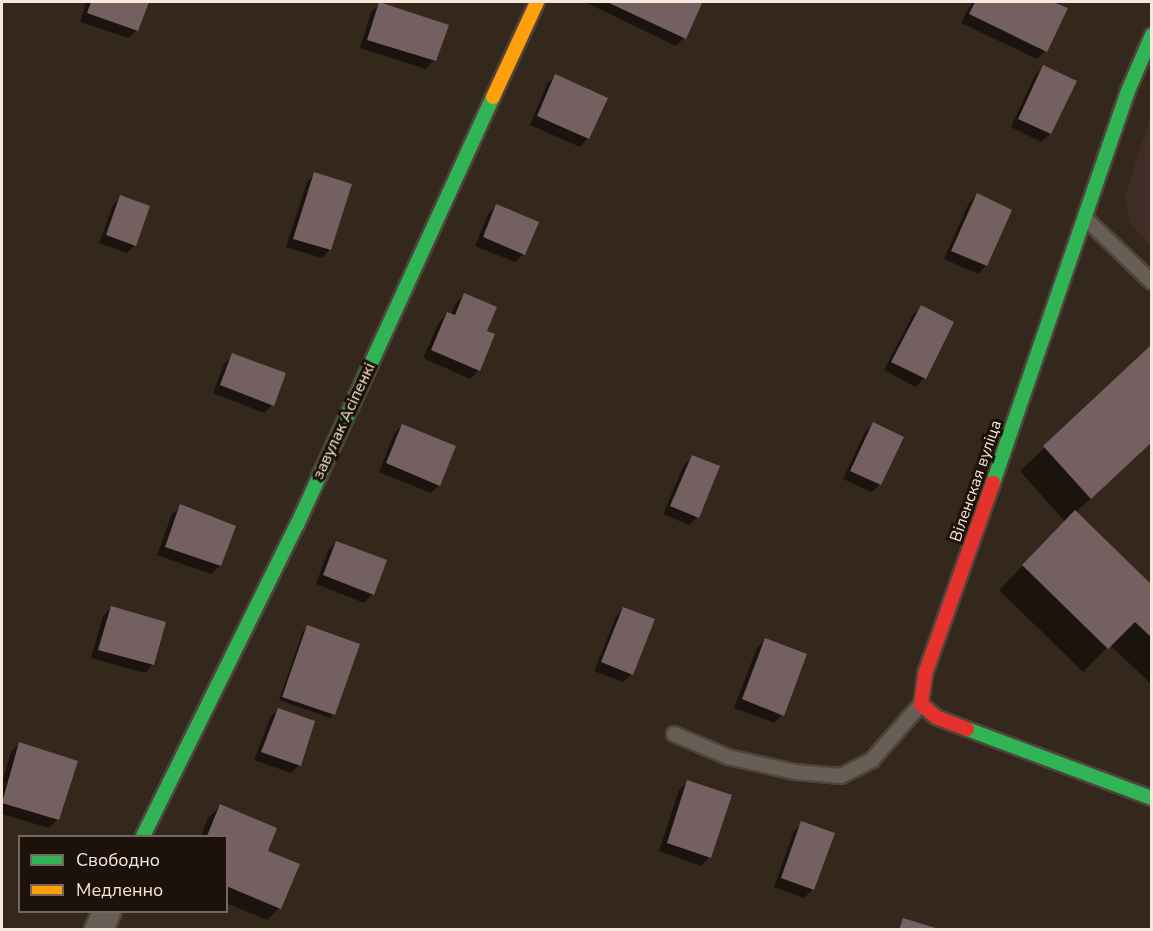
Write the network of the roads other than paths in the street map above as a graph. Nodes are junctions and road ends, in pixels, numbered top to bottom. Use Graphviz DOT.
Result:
graph roads {
  1 [pos="537,2"];
  2 [pos="1152,35"];
  3 [pos="1086,219"];
  4 [pos="1152,282"];
  5 [pos="921,705"];
  6 [pos="674,734"];
  7 [pos="1152,798"];
  8 [pos="144,835"];
  9 [pos="106,913"];
  10 [pos="98,930"];
  1 -- 8 [label="street, завулак Асіпенкі"];
  2 -- 3 [label="street, Віленская вуліца"];
  3 -- 4 [label="lane"];
  3 -- 5 [label="street, Віленская вуліца"];
  5 -- 6 [label="lane"];
  5 -- 7 [label="street"];
  9 -- 10 [label="street"];
}
